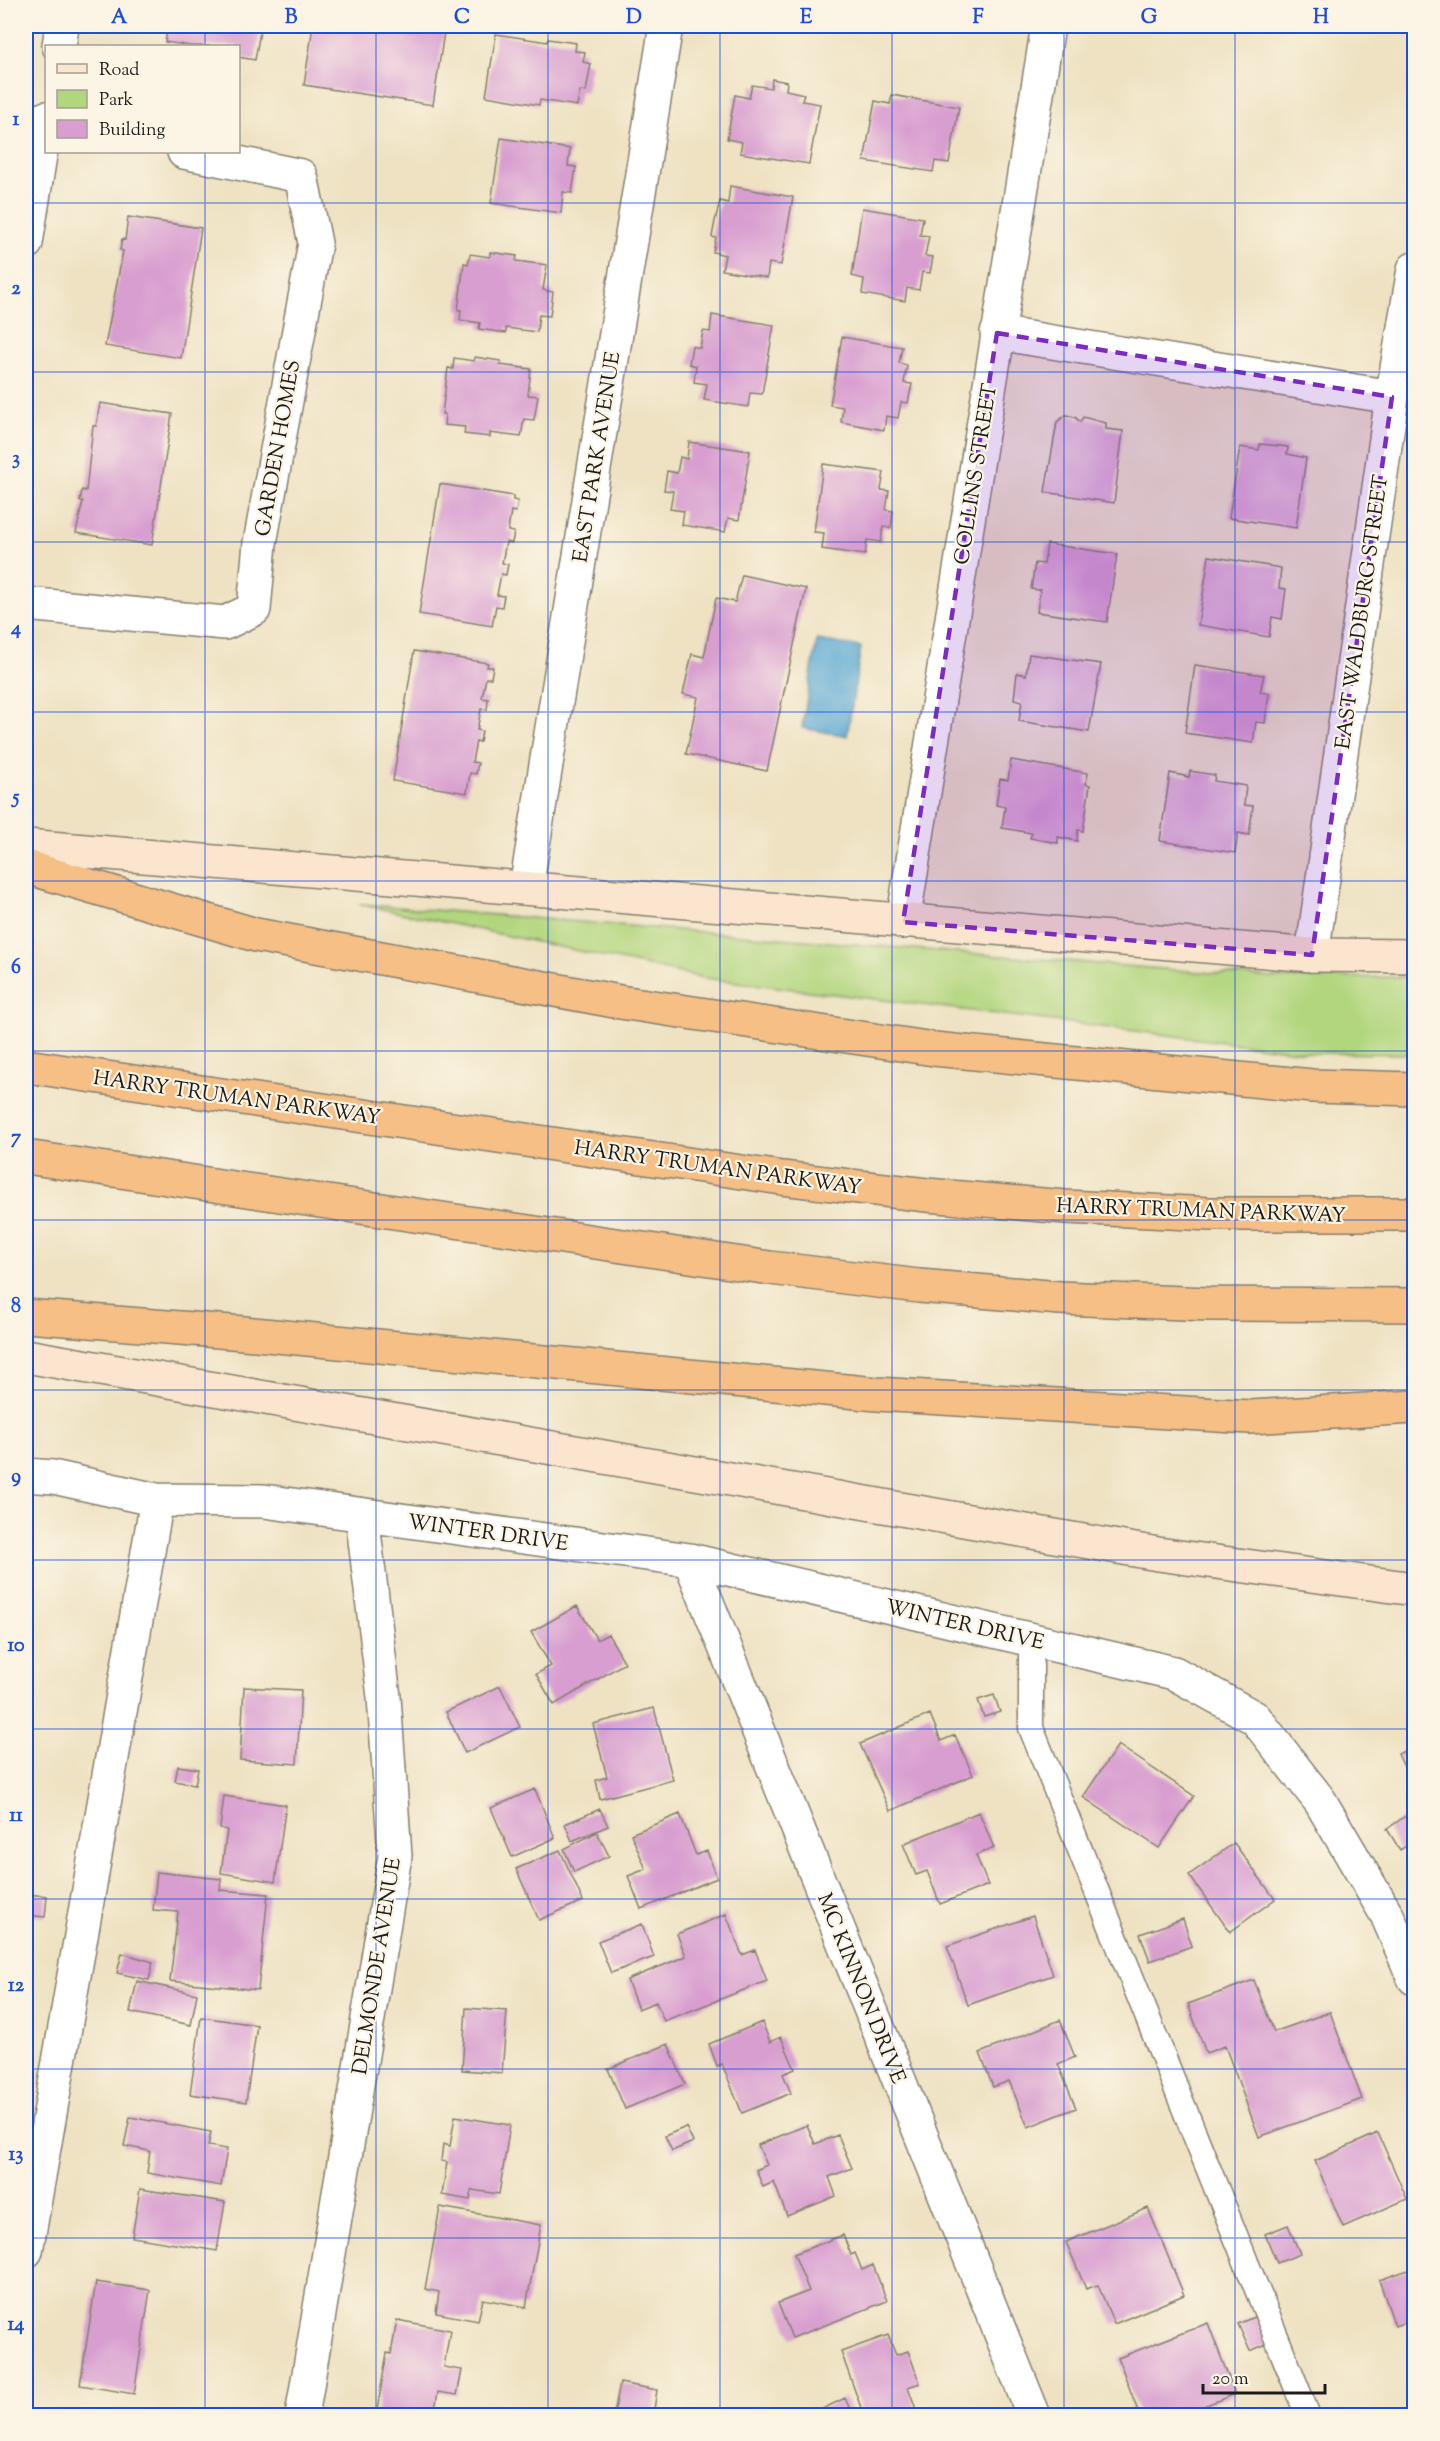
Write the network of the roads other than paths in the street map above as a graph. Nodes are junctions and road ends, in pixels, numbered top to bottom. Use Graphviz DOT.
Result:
graph roads {
  1 [pos="62,26"];
  2 [pos="666,26"];
  3 [pos="1039,27"];
  4 [pos="58,45"];
  5 [pos="26,120"];
  6 [pos="45,123"];
  7 [pos="45,129"];
  8 [pos="189,153"];
  9 [pos="26,243"];
  10 [pos="1414,269"];
  11 [pos="997,333"];
  12 [pos="1392,397"];
  13 [pos="26,604"];
  14 [pos="26,846"];
  15 [pos="26,867"];
  16 [pos="526,888"];
  17 [pos="903,922"];
  18 [pos="1312,955"];
  19 [pos="1414,956"];
  20 [pos="26,1066"];
  21 [pos="1414,1089"];
  22 [pos="26,1157"];
  23 [pos="1414,1214"];
  24 [pos="1414,1305"];
  25 [pos="26,1316"];
  26 [pos="26,1356"];
  27 [pos="1414,1407"];
  28 [pos="26,1475"];
  29 [pos="157,1500"];
  30 [pos="362,1515"];
  31 [pos="690,1560"];
  32 [pos="1414,1589"];
  33 [pos="1031,1639"];
  34 [pos="1414,1978"];
  35 [pos="26,2251"];
  36 [pos="302,2415"];
  37 [pos="1034,2415"];
  38 [pos="1308,2415"];
  1 -- 4 [label="street"];
  2 -- 16 [label="street, EAST PARK AVENUE"];
  3 -- 11 [label="street, COLLINS STREET"];
  5 -- 6 [label="street"];
  7 -- 9 [label="street"];
  8 -- 13 [label="street, GARDEN HOMES"];
  10 -- 12 [label="street, EAST WALDBURG STREET"];
  11 -- 12 [label="street"];
  11 -- 17 [label="street, COLLINS STREET"];
  12 -- 18 [label="street, EAST WALDBURG STREET"];
  14 -- 16 [label="main road"];
  15 -- 21 [label="highway"];
  16 -- 17 [label="main road"];
  17 -- 18 [label="main road"];
  18 -- 19 [label="main road"];
  20 -- 23 [label="highway, HARRY TRUMAN PARKWAY"];
  22 -- 24 [label="highway"];
  25 -- 27 [label="highway"];
  26 -- 32 [label="main road"];
  28 -- 29 [label="street, WINTER DRIVE"];
  29 -- 30 [label="street, WINTER DRIVE"];
  29 -- 35 [label="street"];
  30 -- 31 [label="street, WINTER DRIVE"];
  30 -- 36 [label="street, DELMONDE AVENUE"];
  31 -- 33 [label="street, WINTER DRIVE"];
  31 -- 37 [label="street, MC KINNON DRIVE"];
  33 -- 34 [label="street, WINTER DRIVE"];
  33 -- 38 [label="lane"];
}
